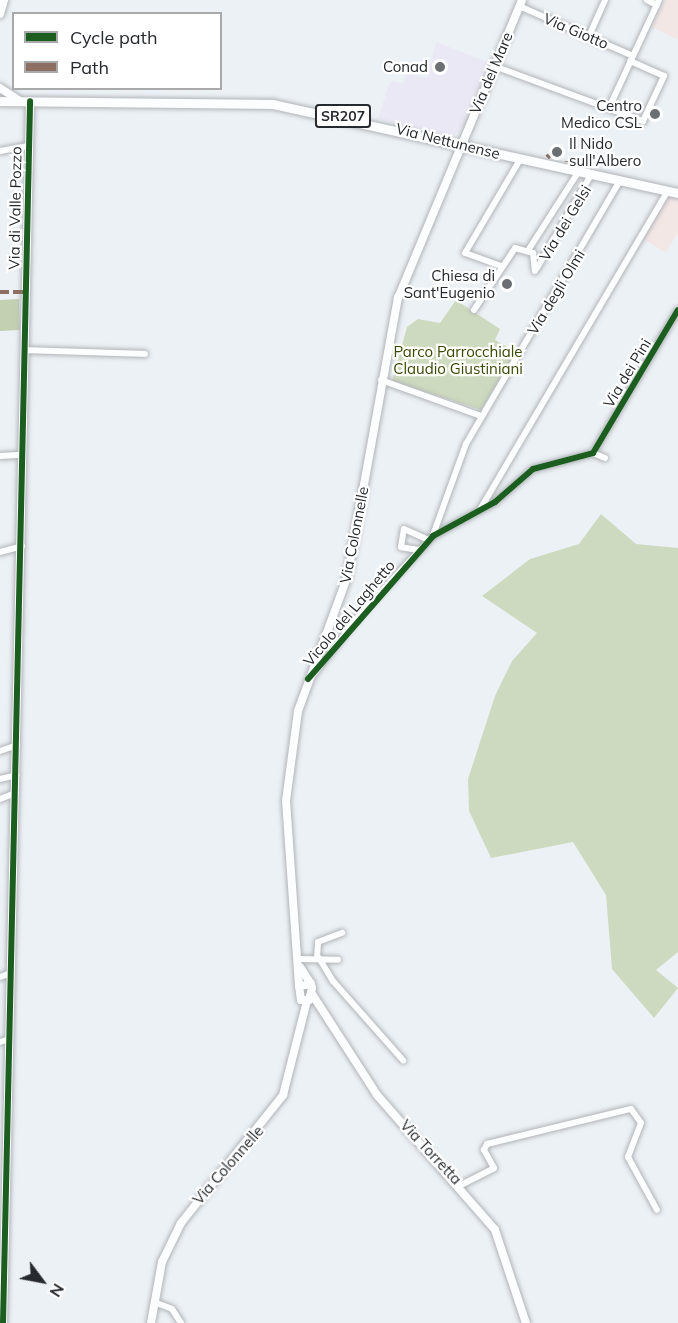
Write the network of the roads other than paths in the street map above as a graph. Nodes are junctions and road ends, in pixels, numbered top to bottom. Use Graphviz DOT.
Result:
graph roads {
  1 [pos="4,0"];
  2 [pos="605,0"];
  3 [pos="647,0"];
  4 [pos="658,2"];
  5 [pos="520,3"];
  6 [pos="0,14"];
  7 [pos="589,36"];
  8 [pos="632,58"];
  9 [pos="494,66"];
  10 [pos="0,88"];
  11 [pos="0,101"];
  12 [pos="25,101"];
  13 [pos="609,108"];
  14 [pos="459,144"];
  15 [pos="29,146"];
  16 [pos="0,151"];
  17 [pos="521,158"];
  18 [pos="579,171"];
  19 [pos="592,173"];
  20 [pos="620,180"];
  21 [pos="668,190"];
  22 [pos="678,193"];
  23 [pos="529,249"];
  24 [pos="501,267"];
  25 [pos="474,310"];
  26 [pos="678,310"];
  27 [pos="25,351"];
  28 [pos="145,354"];
  29 [pos="381,380"];
  30 [pos="481,416"];
  31 [pos="592,452"];
  32 [pos="22,455"];
  33 [pos="0,456"];
  34 [pos="605,458"];
  35 [pos="482,508"];
  36 [pos="431,538"];
  37 [pos="21,546"];
  38 [pos="418,550"];
  39 [pos="0,552"];
  40 [pos="308,679"];
  41 [pos="17,745"];
  42 [pos="0,751"];
  43 [pos="17,775"];
  44 [pos="0,779"];
  45 [pos="16,793"];
  46 [pos="0,799"];
  47 [pos="342,933"];
  48 [pos="318,958"];
  49 [pos="338,960"];
  50 [pos="300,963"];
  51 [pos="11,973"];
  52 [pos="0,977"];
  53 [pos="299,986"];
  54 [pos="307,997"];
  55 [pos="10,1039"];
  56 [pos="0,1042"];
  57 [pos="403,1059"];
  58 [pos="461,1185"];
  59 [pos="657,1209"];
  60 [pos="154,1302"];
  61 [pos="3,1323"];
  62 [pos="151,1323"];
  63 [pos="182,1323"];
  64 [pos="526,1323"];
  1 -- 6 [label="street"];
  2 -- 7 [label="street"];
  3 -- 4 [label="street"];
  4 -- 8 [label="street"];
  5 -- 7 [label="street, Via Giotto"];
  5 -- 9 [label="street, Via del Mare"];
  7 -- 8 [label="street, Via Giotto"];
  8 -- 13 [label="street"];
  8 -- 13 [label="street, Via Giotto"];
  9 -- 13 [label="street"];
  9 -- 14 [label="street, Via del Mare"];
  10 -- 12 [label="street"];
  11 -- 12 [label="main road, Via Nettunense / SR207"];
  12 -- 14 [label="main road, Via Nettunense / SR207"];
  12 -- 15 [label="street, Via di Valle Pozzo"];
  14 -- 17 [label="main road, Via Nettunense / SR207"];
  14 -- 29 [label="street, Via Colonnelle"];
  15 -- 16 [label="street"];
  15 -- 27 [label="street, Via di Valle Pozzo"];
  17 -- 18 [label="main road, Via Nettunense / SR207"];
  17 -- 24 [label="street"];
  18 -- 19 [label="main road, Via Nettunense / SR207"];
  18 -- 23 [label="street"];
  19 -- 20 [label="main road, Via Nettunense / SR207"];
  19 -- 23 [label="street, Via dei Gelsi"];
  20 -- 21 [label="main road, Via Nettunense / SR207"];
  20 -- 30 [label="street, Via degli Olmi"];
  21 -- 22 [label="main road, Via Nettunense / SR207"];
  21 -- 35 [label="street, Vicolo del Laghetto"];
  23 -- 24 [label="street"];
  24 -- 25 [label="street"];
  26 -- 31 [label="street, Via dei Pini"];
  27 -- 28 [label="street"];
  27 -- 32 [label="street, Via di Valle Pozzo"];
  29 -- 30 [label="street"];
  29 -- 40 [label="street, Via Colonnelle"];
  30 -- 36 [label="street, Via degli Olmi"];
  31 -- 34 [label="street"];
  31 -- 35 [label="street, Vicolo del Laghetto"];
  32 -- 33 [label="street"];
  32 -- 37 [label="street, Via di Valle Pozzo"];
  35 -- 36 [label="street, Vicolo del Laghetto"];
  36 -- 38 [label="street, Vicolo del Laghetto"];
  36 -- 38 [label="street"];
  37 -- 39 [label="street"];
  37 -- 41 [label="street, Via di Valle Pozzo"];
  38 -- 40 [label="street, Vicolo del Laghetto"];
  40 -- 50 [label="street, Via Colonnelle"];
  41 -- 42 [label="street"];
  41 -- 43 [label="street, Via di Valle Pozzo"];
  43 -- 44 [label="street"];
  43 -- 45 [label="street, Via di Valle Pozzo"];
  45 -- 46 [label="street"];
  45 -- 51 [label="street, Via di Valle Pozzo"];
  47 -- 48 [label="street"];
  48 -- 49 [label="street"];
  48 -- 50 [label="street"];
  48 -- 57 [label="street"];
  50 -- 53 [label="street, Via Colonnelle"];
  50 -- 54 [label="street, Via Colonnelle"];
  51 -- 52 [label="street"];
  51 -- 55 [label="street, Via di Valle Pozzo"];
  53 -- 54 [label="street, Via Colonnelle"];
  53 -- 54 [label="street"];
  54 -- 58 [label="street, Via Torretta"];
  54 -- 60 [label="street, Via Colonnelle"];
  55 -- 56 [label="street"];
  55 -- 61 [label="street, Via di Valle Pozzo"];
  58 -- 59 [label="street"];
  58 -- 64 [label="street, Via Torretta"];
  60 -- 62 [label="street, Via Colonnelle"];
  60 -- 63 [label="street"];
}
